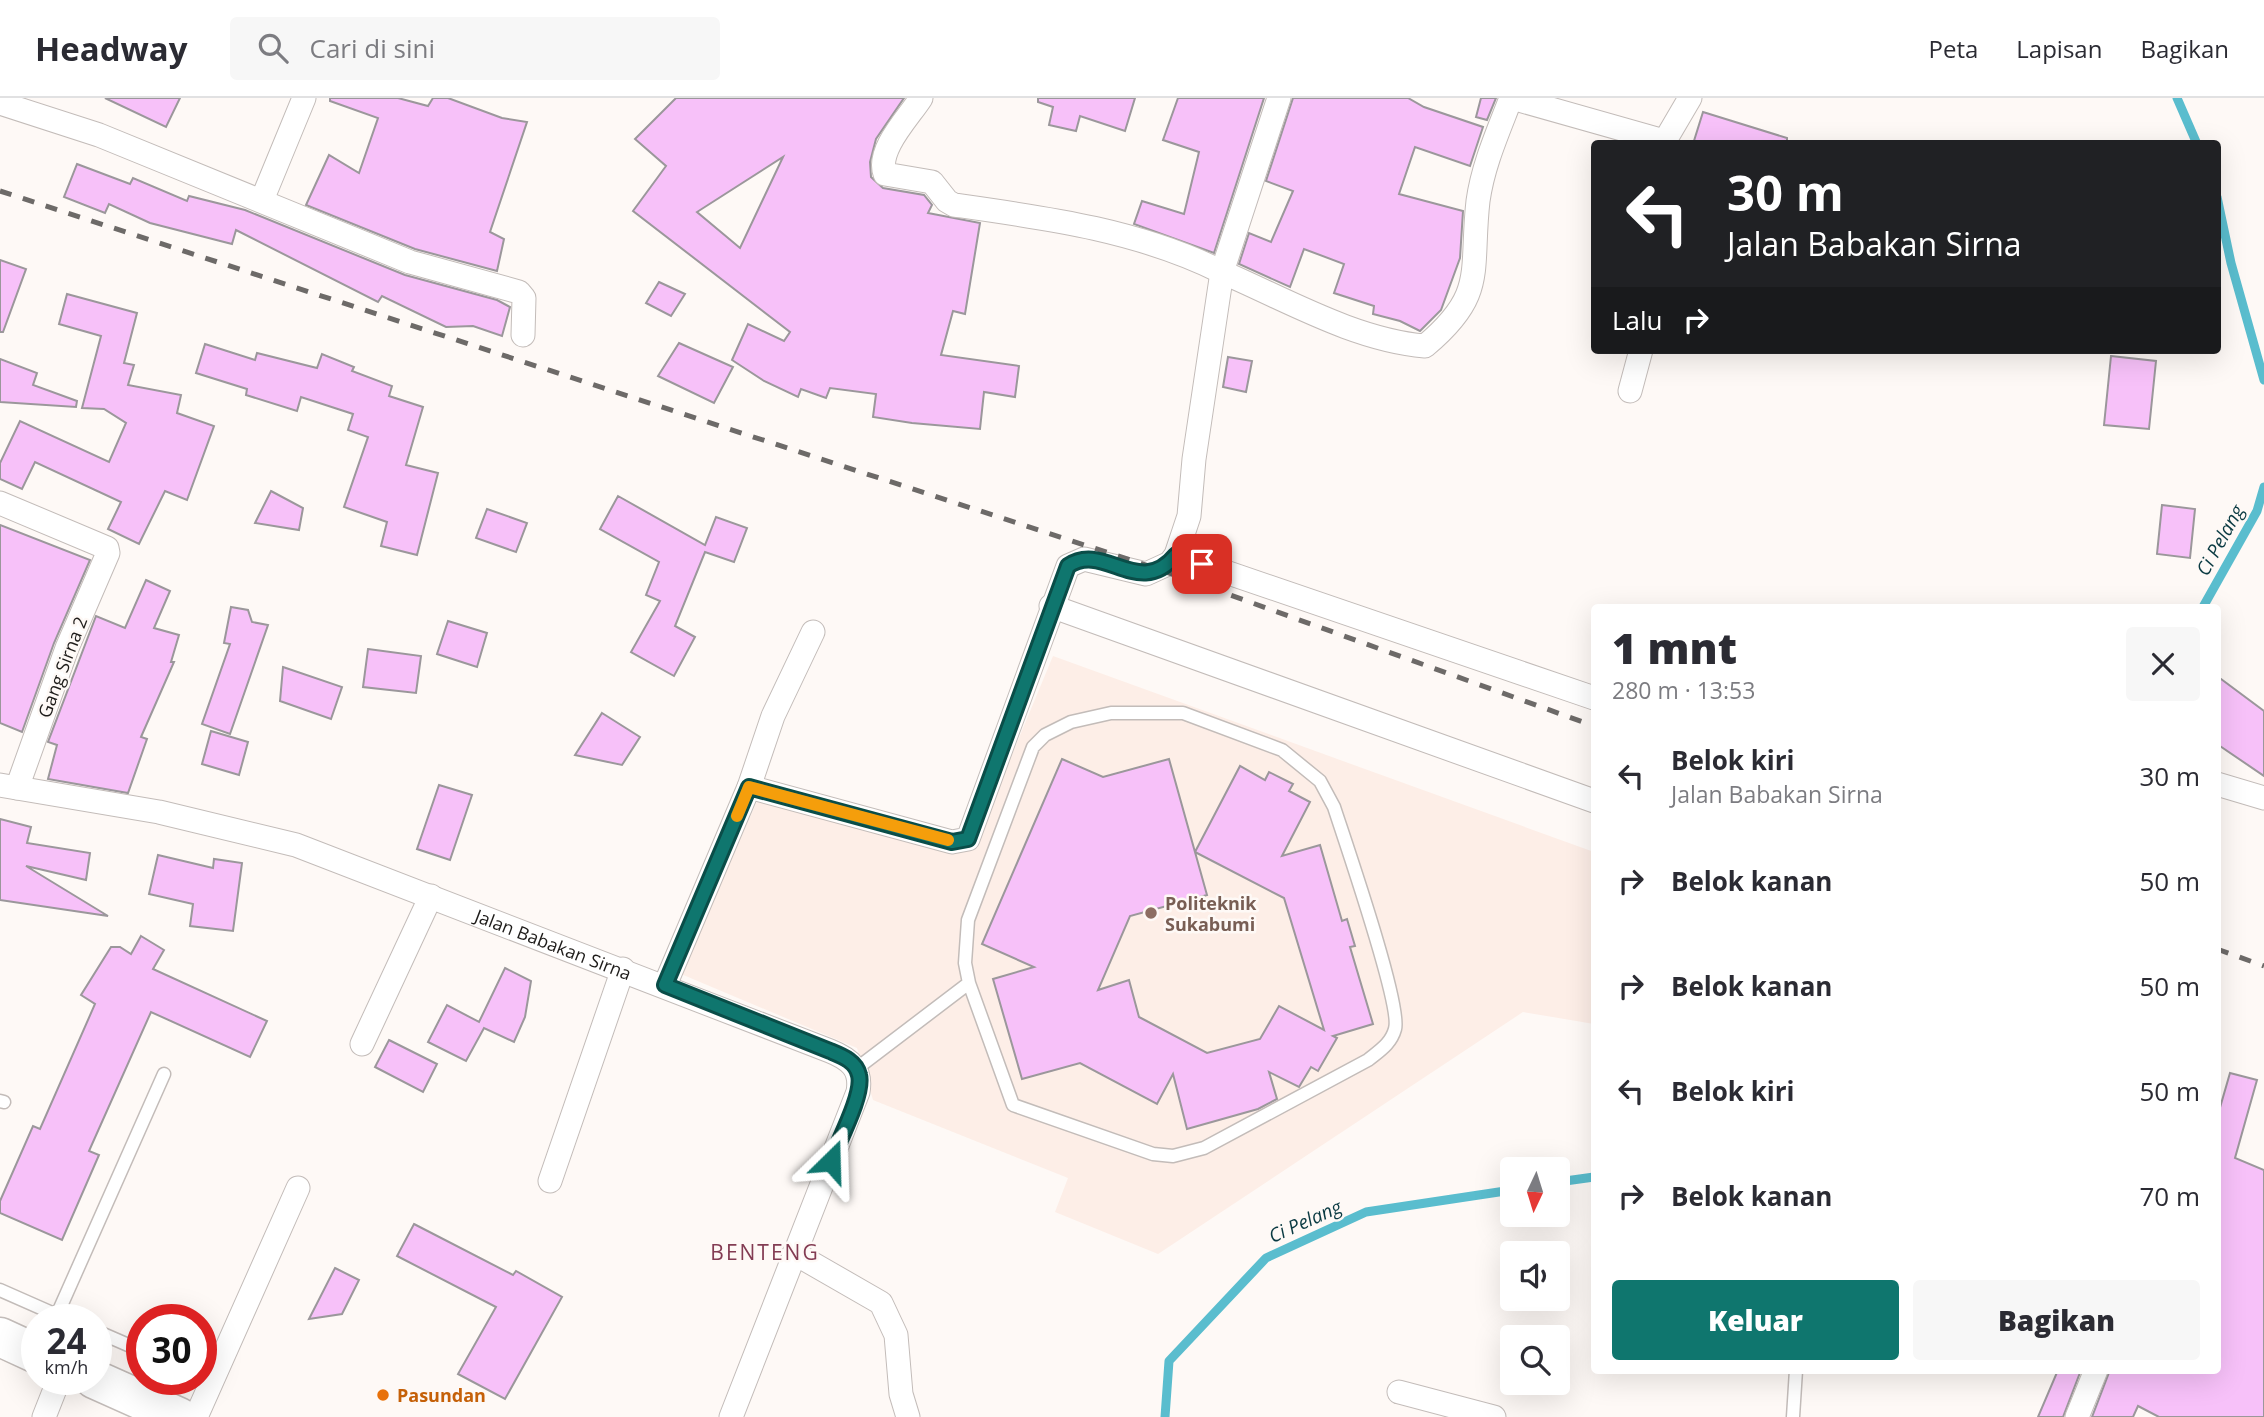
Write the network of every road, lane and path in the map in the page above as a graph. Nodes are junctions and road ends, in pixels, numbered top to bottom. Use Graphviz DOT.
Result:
graph roads {
  1 [pos="304,98"];
  2 [pos="921,98"];
  3 [pos="1279,98"];
  4 [pos="1512,98"];
  5 [pos="1690,98"];
  6 [pos="0,103"];
  7 [pos="1656,140"];
  8 [pos="1664,140"];
  9 [pos="262,201"];
  10 [pos="1222,272"];
  11 [pos="523,335"];
  12 [pos="1641,354"];
  13 [pos="1630,391"];
  14 [pos="0,503"];
  15 [pos="1176,555"];
  16 [pos="1051,606"];
  17 [pos="813,632"];
  18 [pos="1591,697"];
  19 [pos="2221,785"];
  20 [pos="8,787"];
  21 [pos="749,787"];
  22 [pos="2264,798"];
  23 [pos="1591,800"];
  24 [pos="431,896"];
  25 [pos="623,970"];
  26 [pos="969,983"];
  27 [pos="665,985"];
  28 [pos="362,1044"];
  29 [pos="856,1069"];
  30 [pos="164,1074"];
  31 [pos="550,1181"];
  32 [pos="298,1188"];
  33 [pos="794,1253"];
  34 [pos="0,1290"];
  35 [pos="33,1304"];
  36 [pos="68,1304"];
  37 [pos="0,1337"];
  38 [pos="21,1347"];
  39 [pos="217,1358"];
  40 [pos="1796,1374"];
  41 [pos="2094,1374"];
  42 [pos="112,1387"];
  43 [pos="1399,1392"];
  44 [pos="53,1395"];
  45 [pos="202,1395"];
  46 [pos="44,1417"];
  47 [pos="179,1417"];
  48 [pos="196,1417"];
  49 [pos="731,1417"];
  50 [pos="908,1417"];
  51 [pos="1494,1417"];
  52 [pos="1793,1417"];
  53 [pos="2077,1417"];
  1 -- 9 [label="street"];
  2 -- 10 [label="street"];
  3 -- 10 [label="street"];
  4 -- 7 [label="street"];
  4 -- 10 [label="street"];
  5 -- 8 [label="street"];
  6 -- 9 [label="street"];
  9 -- 11 [label="street"];
  10 -- 15 [label="street"];
  12 -- 13 [label="street"];
  14 -- 20 [label="street, Gang Sirna 2"];
  15 -- 16 [label="street"];
  15 -- 18 [label="street"];
  16 -- 21 [label="street"];
  16 -- 23 [label="street"];
  17 -- 21 [label="street"];
  19 -- 22 [label="street"];
  20 -- 24 [label="street, Jalan Babakan Sirna"];
  21 -- 27 [label="street"];
  24 -- 25 [label="street, Jalan Babakan Sirna"];
  24 -- 28 [label="street"];
  25 -- 27 [label="street, Jalan Babakan Sirna"];
  25 -- 31 [label="street"];
  26 -- 26 [label="lane"];
  26 -- 29 [label="lane"];
  27 -- 29 [label="street, Jalan Babakan Sirna"];
  29 -- 33 [label="street"];
  30 -- 36 [label="lane"];
  32 -- 39 [label="street"];
  33 -- 49 [label="street"];
  33 -- 50 [label="street"];
  34 -- 35 [label="lane"];
  37 -- 38 [label="highway"];
  40 -- 52 [label="lane"];
  41 -- 53 [label="street"];
  42 -- 47 [label="highway"];
  43 -- 51 [label="street"];
  44 -- 46 [label="street"];
  45 -- 48 [label="street"];
}
